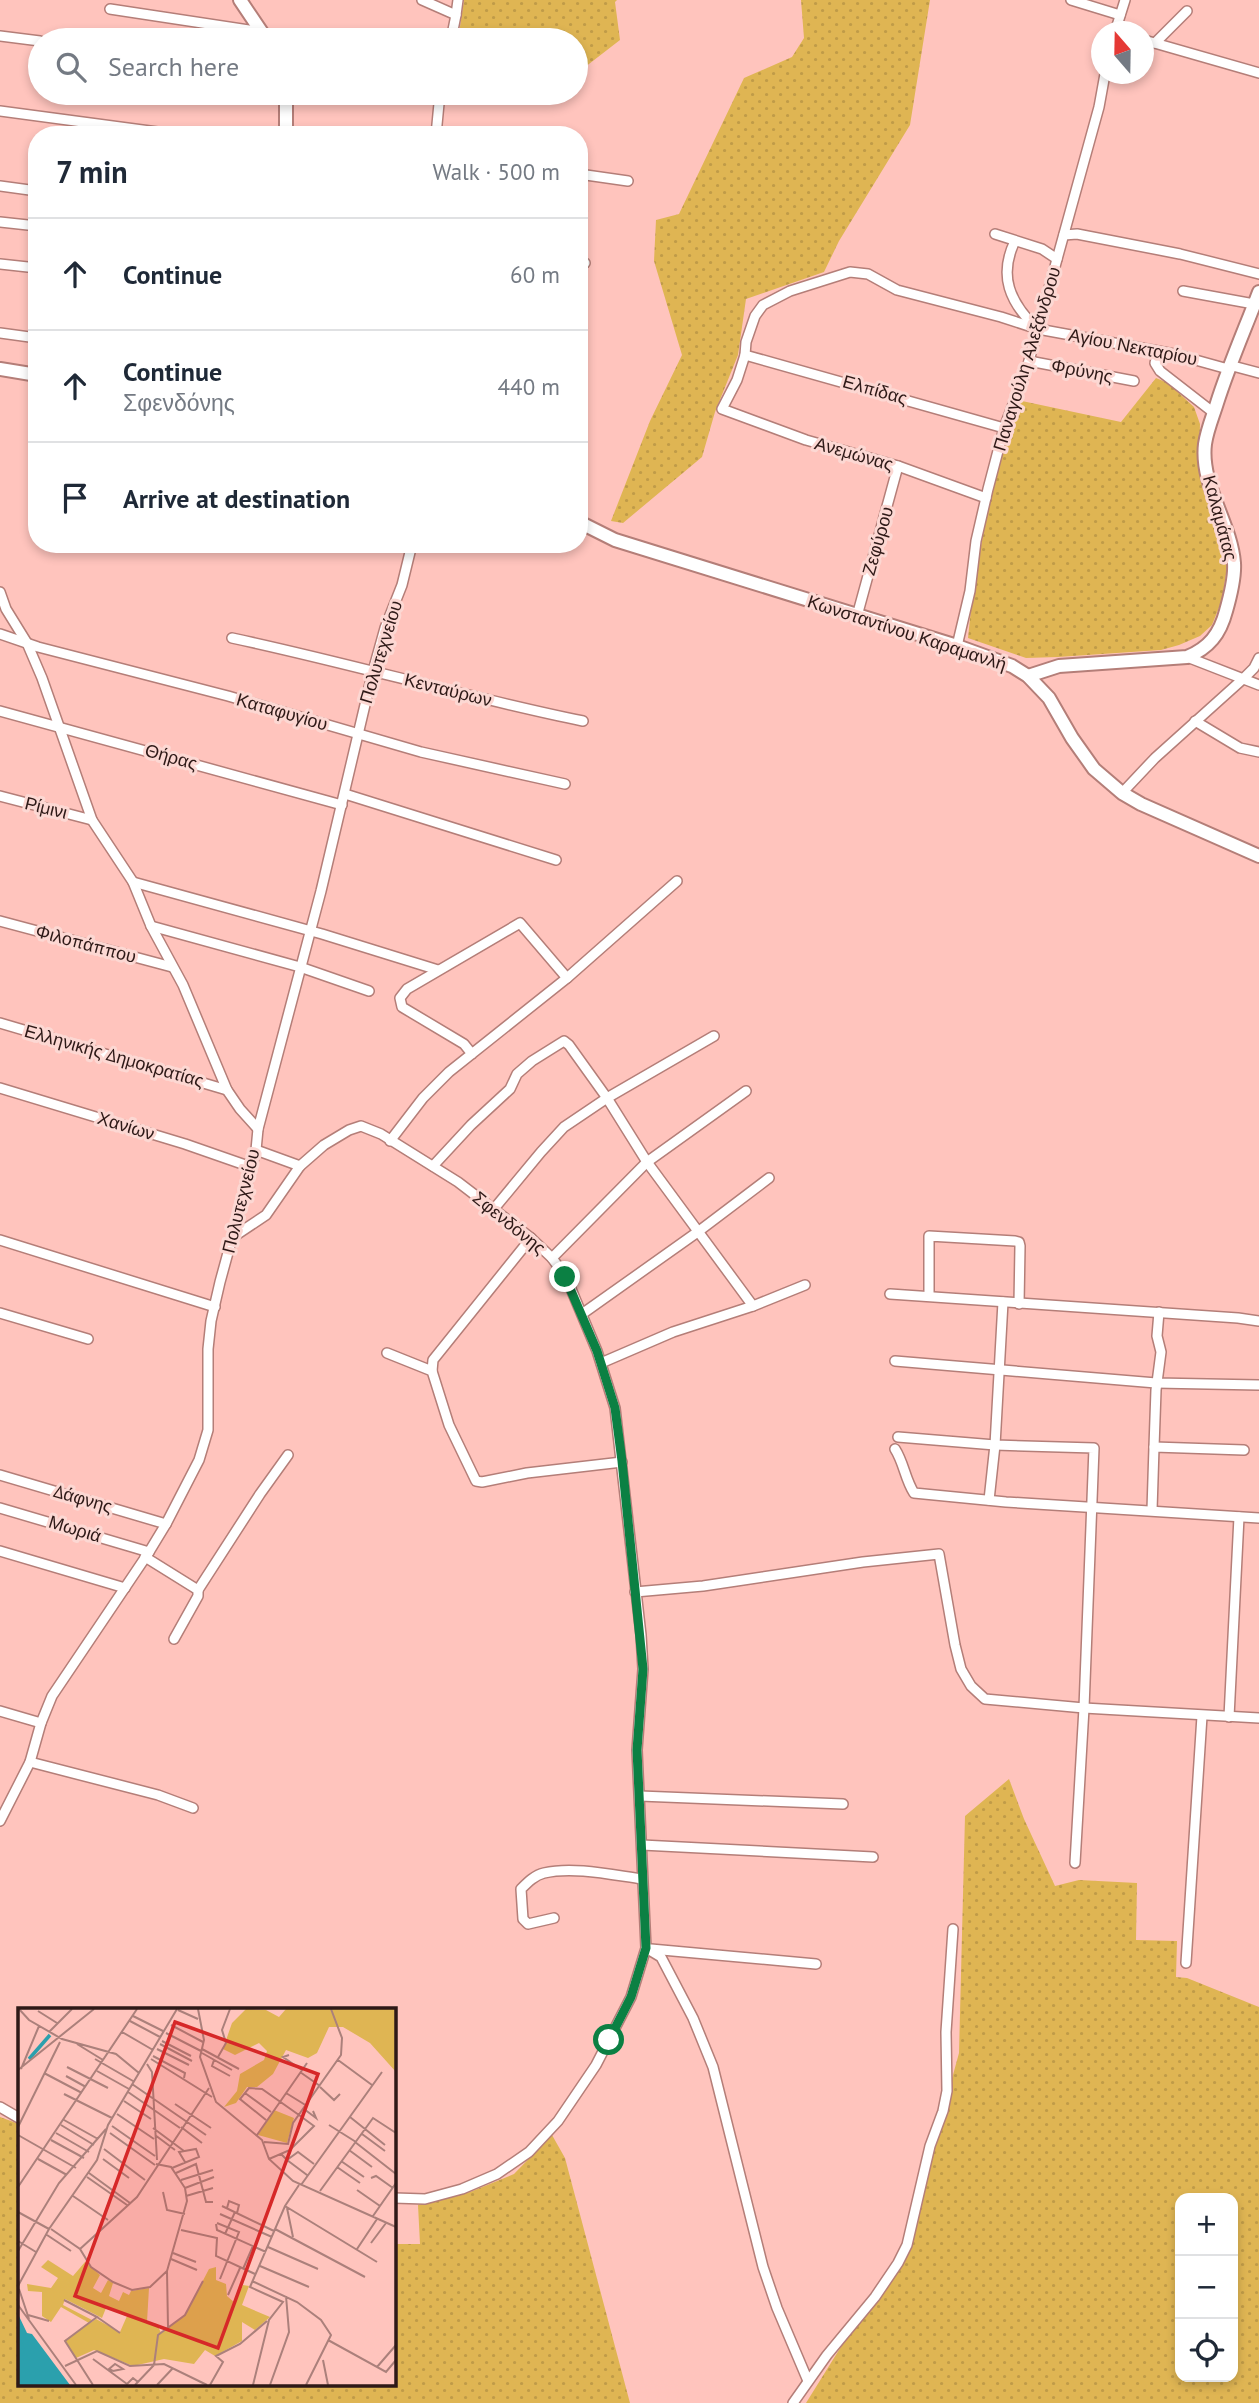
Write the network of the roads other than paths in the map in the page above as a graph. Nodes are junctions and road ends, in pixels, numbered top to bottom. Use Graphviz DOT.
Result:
graph roads {
  1 [pos="240,0"];
  2 [pos="422,0"];
  3 [pos="458,0"];
  4 [pos="1071,0"];
  5 [pos="1125,0"];
  6 [pos="110,9"];
  7 [pos="1187,11"];
  8 [pos="456,15"];
  9 [pos="1120,15"];
  10 [pos="1118,21"];
  11 [pos="219,28"];
  12 [pos="259,28"];
  13 [pos="453,28"];
  14 [pos="0,36"];
  15 [pos="28,40"];
  16 [pos="1155,43"];
  17 [pos="1259,73"];
  18 [pos="1103,84"];
  19 [pos="286,105"];
  20 [pos="439,105"];
  21 [pos="0,111"];
  22 [pos="112,126"];
  23 [pos="286,126"];
  24 [pos="437,126"];
  25 [pos="588,175"];
  26 [pos="628,181"];
  27 [pos="0,186"];
  28 [pos="28,190"];
  29 [pos="0,222"];
  30 [pos="28,225"];
  31 [pos="995,234"];
  32 [pos="1064,235"];
  33 [pos="1016,241"];
  34 [pos="1057,259"];
  35 [pos="0,264"];
  36 [pos="28,267"];
  37 [pos="1259,274"];
  38 [pos="1184,291"];
  39 [pos="1256,305"];
  40 [pos="1038,329"];
  41 [pos="0,333"];
  42 [pos="28,337"];
  43 [pos="1162,353"];
  44 [pos="746,355"];
  45 [pos="1029,361"];
  46 [pos="1228,367"];
  47 [pos="0,369"];
  48 [pos="1259,373"];
  49 [pos="28,374"];
  50 [pos="1134,381"];
  51 [pos="1213,413"];
  52 [pos="1004,428"];
  53 [pos="898,466"];
  54 [pos="986,498"];
  55 [pos="588,527"];
  56 [pos="410,553"];
  57 [pos="0,592"];
  58 [pos="857,616"];
  59 [pos="0,634"];
  60 [pos="233,638"];
  61 [pos="27,643"];
  62 [pos="957,646"];
  63 [pos="1187,657"];
  64 [pos="1259,658"];
  65 [pos="373,671"];
  66 [pos="1028,676"];
  67 [pos="1244,678"];
  68 [pos="1259,685"];
  69 [pos="0,711"];
  70 [pos="583,721"];
  71 [pos="1195,721"];
  72 [pos="61,728"];
  73 [pos="358,733"];
  74 [pos="1259,752"];
  75 [pos="565,783"];
  76 [pos="345,793"];
  77 [pos="1122,793"];
  78 [pos="0,796"];
  79 [pos="342,805"];
  80 [pos="92,820"];
  81 [pos="1259,856"];
  82 [pos="556,860"];
  83 [pos="677,881"];
  84 [pos="133,882"];
  85 [pos="0,921"];
  86 [pos="151,926"];
  87 [pos="310,931"];
  88 [pos="172,967"];
  89 [pos="300,967"];
  90 [pos="438,970"];
  91 [pos="567,978"];
  92 [pos="369,991"];
  93 [pos="0,1023"];
  94 [pos="714,1036"];
  95 [pos="472,1054"];
  96 [pos="0,1088"];
  97 [pos="227,1090"];
  98 [pos="746,1091"];
  99 [pos="607,1098"];
  100 [pos="258,1129"];
  101 [pos="390,1141"];
  102 [pos="256,1150"];
  103 [pos="647,1162"];
  104 [pos="300,1166"];
  105 [pos="433,1166"];
  106 [pos="251,1167"];
  107 [pos="769,1178"];
  108 [pos="493,1210"];
  109 [pos="699,1231"];
  110 [pos="233,1237"];
  111 [pos="531,1238"];
  112 [pos="0,1240"];
  113 [pos="552,1258"];
  114 [pos="805,1285"];
  115 [pos="891,1294"];
  116 [pos="929,1296"];
  117 [pos="1003,1302"];
  118 [pos="1018,1304"];
  119 [pos="753,1306"];
  120 [pos="215,1307"];
  121 [pos="1159,1312"];
  122 [pos="0,1313"];
  123 [pos="582,1314"];
  124 [pos="1259,1321"];
  125 [pos="88,1339"];
  126 [pos="387,1353"];
  127 [pos="895,1361"];
  128 [pos="601,1363"];
  129 [pos="998,1370"];
  130 [pos="432,1371"];
  131 [pos="1156,1383"];
  132 [pos="1259,1385"];
  133 [pos="898,1437"];
  134 [pos="995,1445"];
  135 [pos="1154,1447"];
  136 [pos="895,1449"];
  137 [pos="1244,1450"];
  138 [pos="288,1455"];
  139 [pos="622,1461"];
  140 [pos="0,1475"];
  141 [pos="989,1500"];
  142 [pos="0,1508"];
  143 [pos="1093,1508"];
  144 [pos="1152,1510"];
  145 [pos="1239,1517"];
  146 [pos="1259,1518"];
  147 [pos="166,1524"];
  148 [pos="0,1551"];
  149 [pos="147,1554"];
  150 [pos="125,1588"];
  151 [pos="198,1590"];
  152 [pos="635,1592"];
  153 [pos="174,1639"];
  154 [pos="1084,1708"];
  155 [pos="0,1711"];
  156 [pos="1202,1717"];
  157 [pos="1229,1717"];
  158 [pos="1259,1718"];
  159 [pos="41,1723"];
  160 [pos="30,1762"];
  161 [pos="640,1796"];
  162 [pos="843,1804"];
  163 [pos="193,1808"];
  164 [pos="0,1821"];
  165 [pos="642,1845"];
  166 [pos="873,1857"];
  167 [pos="1075,1863"];
  168 [pos="642,1879"];
  169 [pos="554,1918"];
  170 [pos="953,1929"];
  171 [pos="646,1948"];
  172 [pos="1186,1963"];
  173 [pos="816,1965"];
  174 [pos="0,2107"];
  175 [pos="18,2117"];
  176 [pos="396,2198"];
  177 [pos="808,2381"];
  178 [pos="793,2403"];
  1 -- 12 [label="main road"];
  2 -- 8 [label="street"];
  3 -- 8 [label="street"];
  4 -- 9 [label="street"];
  5 -- 9 [label="street"];
  6 -- 11 [label="street"];
  7 -- 16 [label="street"];
  8 -- 13 [label="street"];
  9 -- 10 [label="street"];
  14 -- 15 [label="street"];
  16 -- 17 [label="street"];
  18 -- 32 [label="street, Παναγούλη Αλεξάνδρου"];
  19 -- 23 [label="main road"];
  20 -- 24 [label="street"];
  21 -- 22 [label="street"];
  25 -- 26 [label="street"];
  27 -- 28 [label="street"];
  29 -- 30 [label="street"];
  31 -- 33 [label="street"];
  32 -- 34 [label="street, Παναγούλη Αλεξάνδρου"];
  32 -- 37 [label="street"];
  33 -- 34 [label="street"];
  33 -- 40 [label="street"];
  34 -- 40 [label="street, Παναγούλη Αλεξάνδρου"];
  35 -- 36 [label="street"];
  38 -- 39 [label="street"];
  39 -- 46 [label="main road, Καλαμάτας"];
  40 -- 43 [label="street, Αγίου Νεκταρίου"];
  40 -- 44 [label="street, Αγίου Νεκταρίου"];
  40 -- 45 [label="street, Παναγούλη Αλεξάνδρου"];
  41 -- 42 [label="street"];
  43 -- 46 [label="street, Αγίου Νεκταρίου"];
  43 -- 51 [label="street"];
  44 -- 52 [label="street, Ελπίδας"];
  44 -- 53 [label="street, Ανεμώνας"];
  45 -- 50 [label="street, Φρύνης"];
  45 -- 52 [label="street, Παναγούλη Αλεξάνδρου"];
  46 -- 48 [label="street, Αγίου Νεκταρίου"];
  46 -- 51 [label="main road, Καλαμάτας"];
  47 -- 49 [label="main road"];
  51 -- 63 [label="main road, Καλαμάτας"];
  52 -- 54 [label="street, Παναγούλη Αλεξάνδρου"];
  53 -- 54 [label="street, Ανεμώνας"];
  53 -- 58 [label="street, Ζεφύρου"];
  54 -- 62 [label="street, Παναγούλη Αλεξάνδρου"];
  55 -- 58 [label="main road, Κωνσταντίνου Καραμανλή"];
  56 -- 65 [label="street, Πολυτεχνείου"];
  57 -- 61 [label="street"];
  58 -- 62 [label="main road, Κωνσταντίνου Καραμανλή"];
  59 -- 61 [label="street, Καταφυγίου"];
  60 -- 65 [label="street, Κενταύρων"];
  61 -- 72 [label="street"];
  61 -- 73 [label="street, Καταφυγίου"];
  62 -- 66 [label="main road, Κωνσταντίνου Καραμανλή"];
  63 -- 66 [label="main road, Καλαμάτας"];
  63 -- 67 [label="street"];
  64 -- 67 [label="street"];
  65 -- 70 [label="street, Κενταύρων"];
  65 -- 73 [label="street, Πολυτεχνείου"];
  66 -- 77 [label="main road, Κωνσταντίνου Καραμανλή"];
  67 -- 68 [label="street"];
  67 -- 71 [label="street"];
  69 -- 72 [label="street, Θήρας"];
  71 -- 74 [label="street"];
  71 -- 77 [label="street"];
  72 -- 79 [label="street, Θήρας"];
  72 -- 80 [label="street"];
  73 -- 75 [label="street, Καταφυγίου"];
  73 -- 76 [label="street, Πολυτεχνείου"];
  76 -- 79 [label="street, Πολυτεχνείου"];
  76 -- 82 [label="street"];
  77 -- 81 [label="main road, Κωνσταντίνου Καραμανλή"];
  78 -- 80 [label="street, Ρίμινι"];
  79 -- 87 [label="street, Πολυτεχνείου"];
  80 -- 84 [label="street"];
  83 -- 91 [label="street"];
  84 -- 86 [label="street"];
  84 -- 87 [label="street"];
  85 -- 88 [label="street, Φιλοπάππου"];
  86 -- 88 [label="street"];
  86 -- 89 [label="street"];
  87 -- 89 [label="street, Πολυτεχνείου"];
  87 -- 90 [label="street"];
  88 -- 97 [label="street"];
  89 -- 92 [label="street"];
  89 -- 100 [label="street, Πολυτεχνείου"];
  90 -- 91 [label="street"];
  90 -- 95 [label="street"];
  91 -- 95 [label="street"];
  93 -- 97 [label="street, Ελληνικής Δημοκρατίας"];
  94 -- 99 [label="street"];
  95 -- 101 [label="street"];
  96 -- 106 [label="street, Χανίων"];
  97 -- 100 [label="street"];
  98 -- 103 [label="street"];
  99 -- 103 [label="street"];
  99 -- 105 [label="street"];
  99 -- 108 [label="street"];
  100 -- 102 [label="street, Πολυτεχνείου"];
  101 -- 104 [label="street, Σφενδόνης"];
  101 -- 105 [label="street, Σφενδόνης"];
  102 -- 104 [label="street"];
  102 -- 106 [label="street, Πολυτεχνείου"];
  103 -- 109 [label="street"];
  103 -- 113 [label="street"];
  104 -- 110 [label="street"];
  105 -- 108 [label="street, Σφενδόνης"];
  106 -- 110 [label="street, Πολυτεχνείου"];
  107 -- 109 [label="street"];
  108 -- 111 [label="street, Σφενδόνης"];
  109 -- 119 [label="street"];
  109 -- 123 [label="street"];
  110 -- 120 [label="street, Πολυτεχνείου"];
  111 -- 113 [label="street, Σφενδόνης"];
  111 -- 130 [label="street"];
  112 -- 120 [label="street"];
  113 -- 123 [label="street, Σφενδόνης"];
  114 -- 119 [label="street"];
  115 -- 116 [label="street"];
  116 -- 117 [label="street"];
  116 -- 118 [label="street"];
  117 -- 118 [label="street"];
  117 -- 129 [label="street"];
  118 -- 121 [label="street"];
  119 -- 128 [label="street"];
  120 -- 147 [label="street, Πολυτεχνείου"];
  121 -- 124 [label="street"];
  121 -- 131 [label="street"];
  122 -- 125 [label="street"];
  123 -- 128 [label="street, Σφενδόνης"];
  126 -- 130 [label="street"];
  127 -- 129 [label="street"];
  128 -- 139 [label="street, Σφενδόνης"];
  129 -- 131 [label="street"];
  129 -- 134 [label="street"];
  130 -- 139 [label="street"];
  131 -- 132 [label="street"];
  131 -- 135 [label="street"];
  133 -- 134 [label="street"];
  134 -- 141 [label="street"];
  134 -- 143 [label="street"];
  135 -- 137 [label="street"];
  135 -- 144 [label="street"];
  136 -- 141 [label="street"];
  138 -- 151 [label="street"];
  139 -- 152 [label="street, Σφενδόνης"];
  140 -- 147 [label="street, Δάφνης"];
  141 -- 143 [label="street"];
  142 -- 149 [label="street, Μωριά"];
  143 -- 144 [label="street"];
  143 -- 154 [label="street"];
  144 -- 145 [label="street"];
  145 -- 146 [label="street"];
  145 -- 157 [label="street"];
  147 -- 149 [label="street, Πολυτεχνείου"];
  148 -- 150 [label="street"];
  149 -- 150 [label="street, Πολυτεχνείου"];
  149 -- 151 [label="street, Μωριά"];
  150 -- 159 [label="street, Πολυτεχνείου"];
  151 -- 153 [label="street"];
  152 -- 154 [label="street"];
  152 -- 161 [label="street, Σφενδόνης"];
  154 -- 156 [label="street"];
  154 -- 167 [label="street"];
  155 -- 159 [label="street"];
  156 -- 157 [label="street"];
  156 -- 172 [label="street"];
  157 -- 158 [label="street"];
  159 -- 160 [label="street, Πολυτεχνείου"];
  160 -- 163 [label="street"];
  160 -- 164 [label="street, Πολυτεχνείου"];
  161 -- 162 [label="street"];
  161 -- 165 [label="street, Σφενδόνης"];
  165 -- 166 [label="street"];
  165 -- 168 [label="street, Σφενδόνης"];
  168 -- 169 [label="street"];
  168 -- 171 [label="street, Σφενδόνης"];
  170 -- 177 [label="street"];
  171 -- 173 [label="street"];
  171 -- 176 [label="street"];
  171 -- 177 [label="street"];
  174 -- 175 [label="street"];
  177 -- 178 [label="street"];
}
